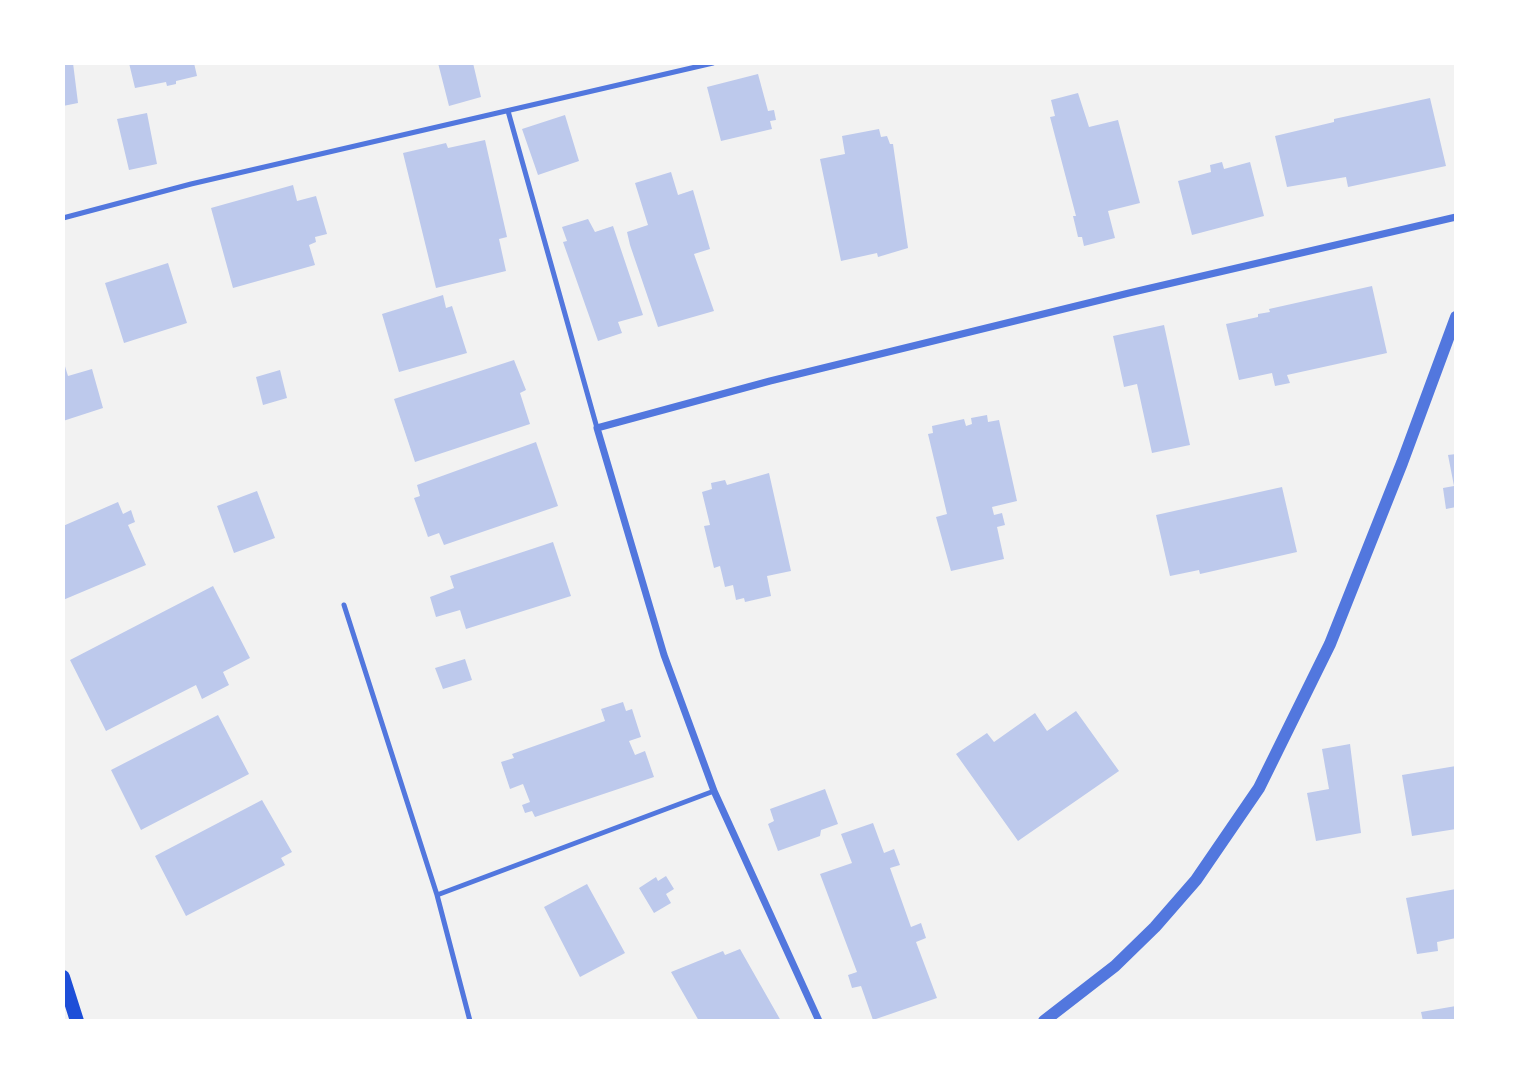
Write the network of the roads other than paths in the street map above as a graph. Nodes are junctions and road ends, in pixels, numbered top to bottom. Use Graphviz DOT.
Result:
graph roads {
  1 [pos="713,63"];
  2 [pos="508,111"];
  3 [pos="1456,217"];
  4 [pos="63,218"];
  5 [pos="1456,317"];
  6 [pos="597,428"];
  7 [pos="344,605"];
  8 [pos="713,791"];
  9 [pos="437,895"];
  10 [pos="63,977"];
  11 [pos="78,1021"];
  12 [pos="470,1021"];
  13 [pos="819,1021"];
  14 [pos="1044,1021"];
  1 -- 2 [label="lane"];
  2 -- 4 [label="lane"];
  2 -- 6 [label="lane"];
  3 -- 6 [label="street"];
  5 -- 14 [label="street"];
  6 -- 8 [label="street"];
  7 -- 9 [label="lane"];
  8 -- 9 [label="lane"];
  8 -- 13 [label="street"];
  9 -- 12 [label="lane"];
  10 -- 11 [label="main road"];
}
